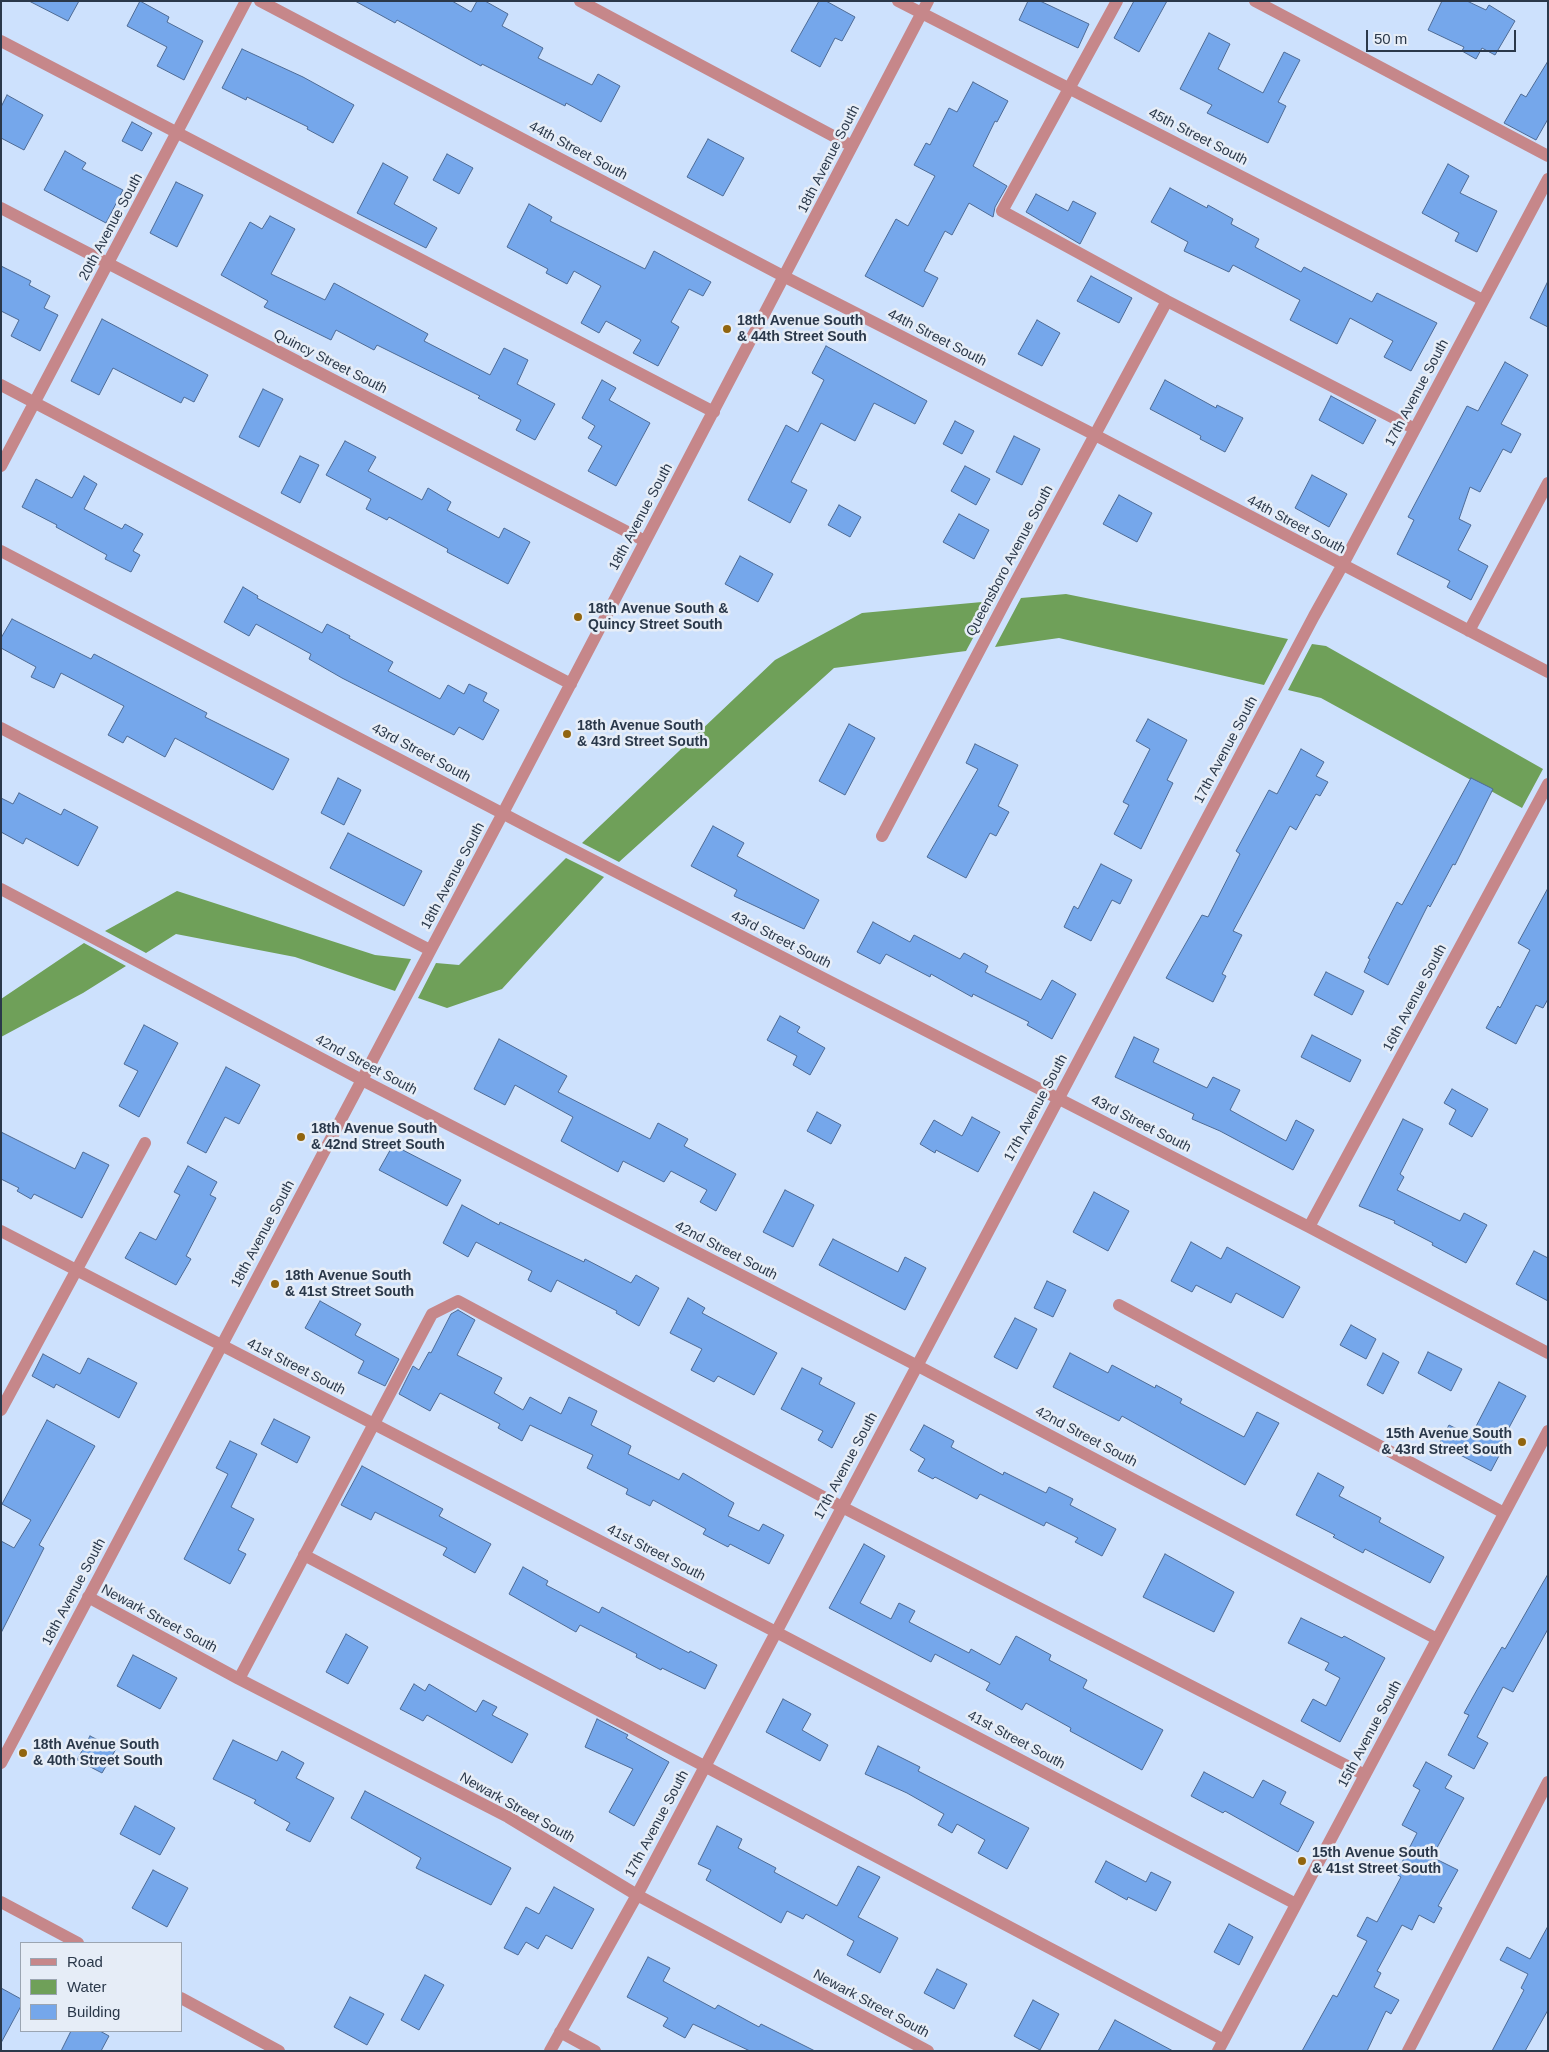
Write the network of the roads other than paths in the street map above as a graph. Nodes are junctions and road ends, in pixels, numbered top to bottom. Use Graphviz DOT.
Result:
graph roads {
  1 [pos="246,1"];
  2 [pos="260,1"];
  3 [pos="580,1"];
  4 [pos="898,1"];
  5 [pos="928,1"];
  6 [pos="1117,1"];
  7 [pos="1255,1"];
  8 [pos="921,13"];
  9 [pos="1,41"];
  10 [pos="1070,89"];
  11 [pos="177,133"];
  12 [pos="852,146"];
  13 [pos="1548,156"];
  14 [pos="1548,179"];
  15 [pos="1,208"];
  16 [pos="108,265"];
  17 [pos="784,277"];
  18 [pos="1483,300"];
  19 [pos="1168,301"];
  20 [pos="1,385"];
  21 [pos="35,403"];
  22 [pos="714,412"];
  23 [pos="1415,429"];
  24 [pos="1095,436"];
  25 [pos="1,466"];
  26 [pos="1548,482"];
  27 [pos="645,542"];
  28 [pos="1,551"];
  29 [pos="1342,566"];
  30 [pos="1469,631"];
  31 [pos="1548,672"];
  32 [pos="571,684"];
  33 [pos="1,728"];
  34 [pos="1548,784"];
  35 [pos="504,813"];
  36 [pos="882,836"];
  37 [pos="1,889"];
  38 [pos="430,950"];
  39 [pos="362,1080"];
  40 [pos="1058,1099"];
  41 [pos="145,1143"];
  42 [pos="1308,1227"];
  43 [pos="1,1231"];
  44 [pos="76,1270"];
  45 [pos="1119,1304"];
  46 [pos="221,1345"];
  47 [pos="1548,1353"];
  48 [pos="916,1366"];
  49 [pos="1,1410"];
  50 [pos="372,1423"];
  51 [pos="1548,1431"];
  52 [pos="842,1507"];
  53 [pos="1504,1513"];
  54 [pos="304,1555"];
  55 [pos="88,1598"];
  56 [pos="776,1632"];
  57 [pos="1437,1639"];
  58 [pos="239,1679"];
  59 [pos="6,1742"];
  60 [pos="1,1763"];
  61 [pos="706,1765"];
  62 [pos="1365,1775"];
  63 [pos="1548,1782"];
  64 [pos="636,1895"];
  65 [pos="1,1902"];
  66 [pos="1296,1904"];
  67 [pos="76,1942"];
  68 [pos="182,1999"];
  69 [pos="560,2032"];
  70 [pos="1221,2045"];
  71 [pos="279,2051"];
  72 [pos="550,2051"];
  73 [pos="595,2051"];
  74 [pos="928,2051"];
  75 [pos="1408,2051"];
  1 -- 11 [label="street, 20th Avenue South"];
  2 -- 17 [label="street, 44th Street South"];
  3 -- 12 [label="street"];
  4 -- 8 [label="street, 45th Street South"];
  5 -- 8 [label="street, 18th Avenue South"];
  6 -- 10 [label="street"];
  7 -- 13 [label="street"];
  8 -- 10 [label="street, 45th Street South"];
  8 -- 12 [label="street, 18th Avenue South"];
  9 -- 11 [label="street"];
  10 -- 18 [label="street, 45th Street South"];
  10 -- 19 [label="street"];
  11 -- 16 [label="street, 20th Avenue South"];
  11 -- 22 [label="street"];
  12 -- 17 [label="street, 18th Avenue South"];
  14 -- 18 [label="street, 17th Avenue South"];
  15 -- 16 [label="street, Quincy Street South"];
  16 -- 21 [label="street, 20th Avenue South"];
  16 -- 27 [label="street, Quincy Street South"];
  17 -- 22 [label="street, 18th Avenue South"];
  17 -- 24 [label="street, 44th Street South"];
  18 -- 23 [label="street, 17th Avenue South"];
  19 -- 23 [label="street"];
  19 -- 24 [label="street, Queensboro Avenue South"];
  20 -- 21 [label="street"];
  21 -- 25 [label="street, 20th Avenue South"];
  21 -- 32 [label="street"];
  22 -- 27 [label="street, 18th Avenue South"];
  23 -- 29 [label="street, 17th Avenue South"];
  24 -- 29 [label="street, 44th Street South"];
  24 -- 36 [label="street, Queensboro Avenue South"];
  26 -- 30 [label="street"];
  27 -- 32 [label="street, 18th Avenue South"];
  28 -- 35 [label="street, 43rd Street South"];
  29 -- 30 [label="street, 44th Street South"];
  29 -- 40 [label="street, 17th Avenue South"];
  30 -- 31 [label="street, 44th Street South"];
  32 -- 35 [label="street, 18th Avenue South"];
  33 -- 38 [label="street"];
  34 -- 42 [label="street, 16th Avenue South"];
  35 -- 38 [label="street, 18th Avenue South"];
  35 -- 40 [label="street, 43rd Street South"];
  37 -- 39 [label="street, 42nd Street South"];
  38 -- 39 [label="street, 18th Avenue South"];
  39 -- 46 [label="street, 18th Avenue South"];
  39 -- 48 [label="street, 42nd Street South"];
  40 -- 42 [label="street, 43rd Street South"];
  40 -- 48 [label="street, 17th Avenue South"];
  41 -- 44 [label="street"];
  42 -- 47 [label="street, 43rd Street South"];
  43 -- 44 [label="street, 41st Street South"];
  44 -- 46 [label="street, 41st Street South"];
  44 -- 49 [label="street"];
  45 -- 53 [label="street"];
  46 -- 50 [label="street, 41st Street South"];
  46 -- 55 [label="street, 18th Avenue South"];
  48 -- 52 [label="street, 17th Avenue South"];
  48 -- 57 [label="street, 42nd Street South"];
  50 -- 52 [label="street"];
  50 -- 54 [label="street"];
  50 -- 56 [label="street, 41st Street South"];
  51 -- 53 [label="street, 15th Avenue South"];
  52 -- 56 [label="street, 17th Avenue South"];
  52 -- 62 [label="street"];
  53 -- 57 [label="street, 15th Avenue South"];
  54 -- 58 [label="street"];
  54 -- 61 [label="street"];
  55 -- 58 [label="street, Newark Street South"];
  55 -- 59 [label="street, 18th Avenue South"];
  56 -- 61 [label="street, 17th Avenue South"];
  56 -- 66 [label="street, 41st Street South"];
  57 -- 62 [label="street, 15th Avenue South"];
  58 -- 64 [label="street, Newark Street South"];
  59 -- 60 [label="street, 18th Avenue South"];
  61 -- 64 [label="street, 17th Avenue South"];
  61 -- 70 [label="street"];
  62 -- 66 [label="street, 15th Avenue South"];
  63 -- 75 [label="street"];
  64 -- 69 [label="street, 17th Avenue South"];
  64 -- 74 [label="street, Newark Street South"];
  65 -- 67 [label="street"];
  66 -- 70 [label="street, 15th Avenue South"];
  68 -- 71 [label="street"];
  69 -- 72 [label="street, 17th Avenue South"];
  69 -- 73 [label="street"];
}
